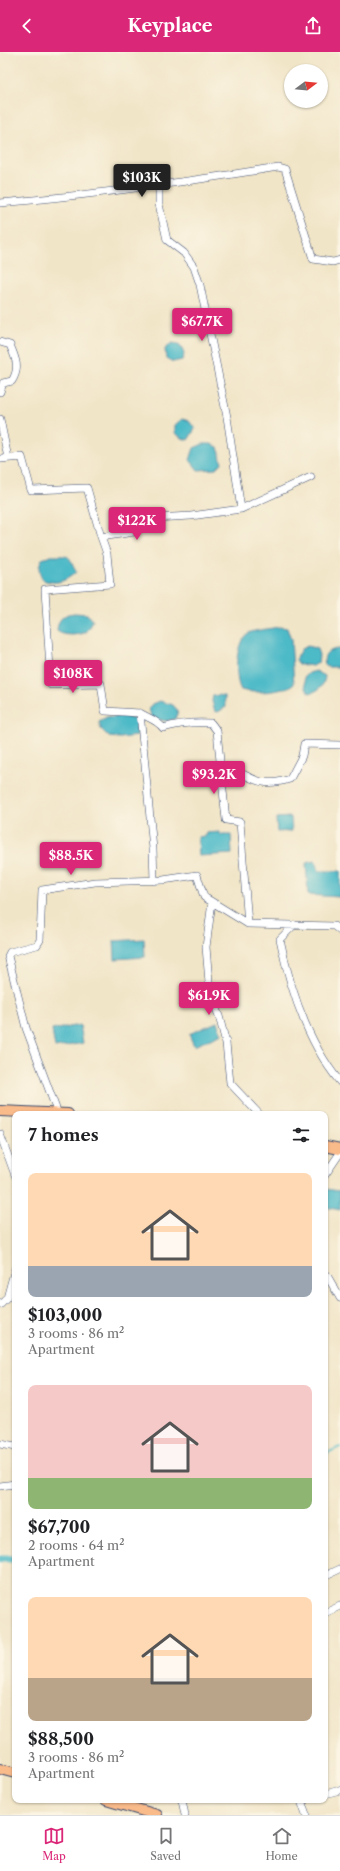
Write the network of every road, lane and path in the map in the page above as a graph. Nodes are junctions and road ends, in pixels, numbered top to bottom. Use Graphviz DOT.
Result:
graph roads {
  1 [pos="159,186"];
  2 [pos="0,203"];
  3 [pos="340,260"];
  4 [pos="0,342"];
  5 [pos="0,392"];
  6 [pos="0,419"];
  7 [pos="8,458"];
  8 [pos="0,459"];
  9 [pos="311,477"];
  10 [pos="241,509"];
  11 [pos="102,537"];
  12 [pos="140,713"];
  13 [pos="340,745"];
  14 [pos="220,765"];
  15 [pos="154,880"];
  16 [pos="212,902"];
  17 [pos="248,924"];
  18 [pos="294,925"];
  19 [pos="340,931"];
  20 [pos="340,1082"];
  21 [pos="0,1111"];
  22 [pos="57,1111"];
  23 [pos="256,1111"];
  24 [pos="12,1112"];
  25 [pos="0,1134"];
  26 [pos="328,1147"];
  27 [pos="340,1149"];
  28 [pos="340,1153"];
  29 [pos="12,1167"];
  30 [pos="328,1171"];
  31 [pos="328,1277"];
  32 [pos="12,1280"];
  33 [pos="340,1298"];
  34 [pos="0,1305"];
  35 [pos="0,1444"];
  36 [pos="12,1446"];
  37 [pos="12,1484"];
  38 [pos="0,1486"];
  39 [pos="340,1569"];
  40 [pos="328,1575"];
  41 [pos="340,1606"];
  42 [pos="328,1612"];
  43 [pos="0,1769"];
  44 [pos="12,1772"];
  45 [pos="340,1790"];
  46 [pos="328,1793"];
  47 [pos="116,1803"];
  48 [pos="183,1803"];
  49 [pos="303,1803"];
  50 [pos="157,1815"];
  51 [pos="185,1815"];
  52 [pos="306,1815"];
  1 -- 2 [label="street"];
  1 -- 3 [label="street"];
  1 -- 10 [label="street"];
  4 -- 5 [label="street"];
  6 -- 7 [label="street"];
  7 -- 8 [label="street"];
  7 -- 11 [label="street"];
  9 -- 10 [label="street"];
  10 -- 11 [label="street"];
  11 -- 12 [label="street"];
  12 -- 14 [label="street"];
  12 -- 15 [label="street"];
  13 -- 14 [label="street"];
  14 -- 17 [label="street"];
  15 -- 16 [label="street"];
  15 -- 22 [label="street"];
  16 -- 17 [label="street"];
  16 -- 23 [label="street"];
  17 -- 18 [label="street"];
  18 -- 19 [label="street"];
  18 -- 20 [label="street"];
  21 -- 24 [label="highway"];
  25 -- 29 [label="street"];
  26 -- 27 [label="highway"];
  28 -- 30 [label="street"];
  31 -- 33 [label="street"];
  32 -- 34 [label="street"];
  35 -- 36 [label="street"];
  37 -- 38 [label="street"];
  39 -- 40 [label="street"];
  41 -- 42 [label="street"];
  43 -- 44 [label="highway"];
  45 -- 46 [label="street"];
  47 -- 50 [label="highway"];
  48 -- 51 [label="street"];
  49 -- 52 [label="street"];
}
